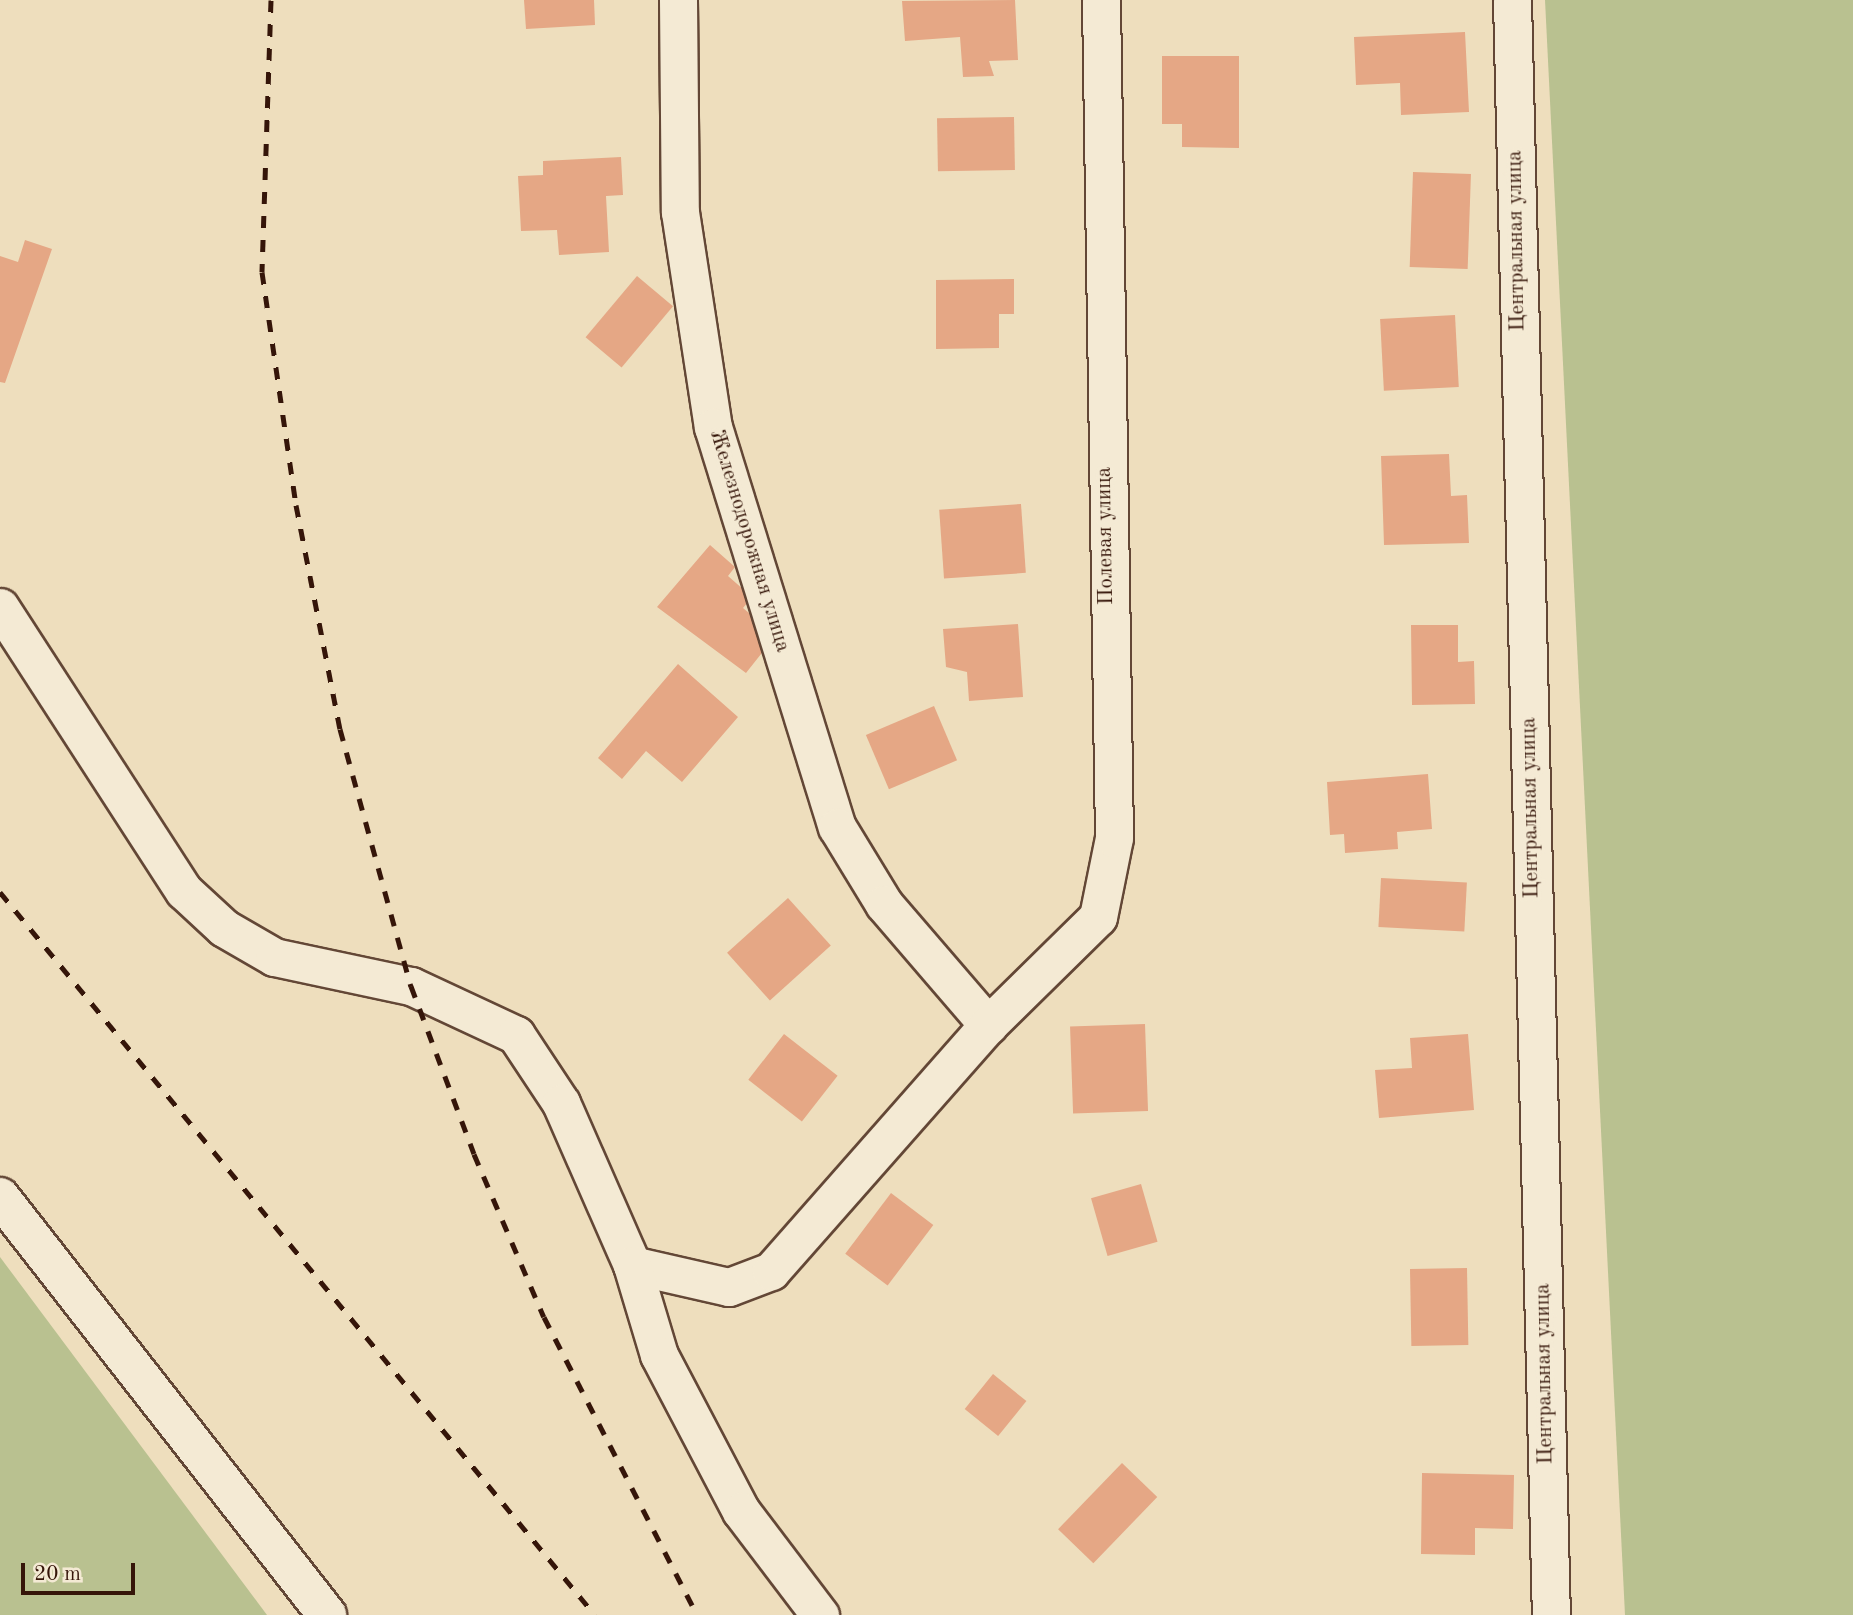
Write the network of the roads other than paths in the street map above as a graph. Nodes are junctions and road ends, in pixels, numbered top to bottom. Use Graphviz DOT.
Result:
graph roads {
  1 [pos="678,0"];
  2 [pos="1101,0"];
  3 [pos="1511,0"];
  4 [pos="0,607"];
  5 [pos="988,1025"];
  6 [pos="0,1197"];
  7 [pos="632,1265"];
  8 [pos="327,1615"];
  9 [pos="820,1615"];
  10 [pos="1551,1615"];
  1 -- 5 [label="street, Железнодорожная улица"];
  2 -- 5 [label="street, Полевая улица"];
  3 -- 10 [label="street, Центральная улица"];
  4 -- 7 [label="street"];
  5 -- 7 [label="street, Полевая улица"];
  6 -- 8 [label="street"];
  7 -- 9 [label="street"];
}
